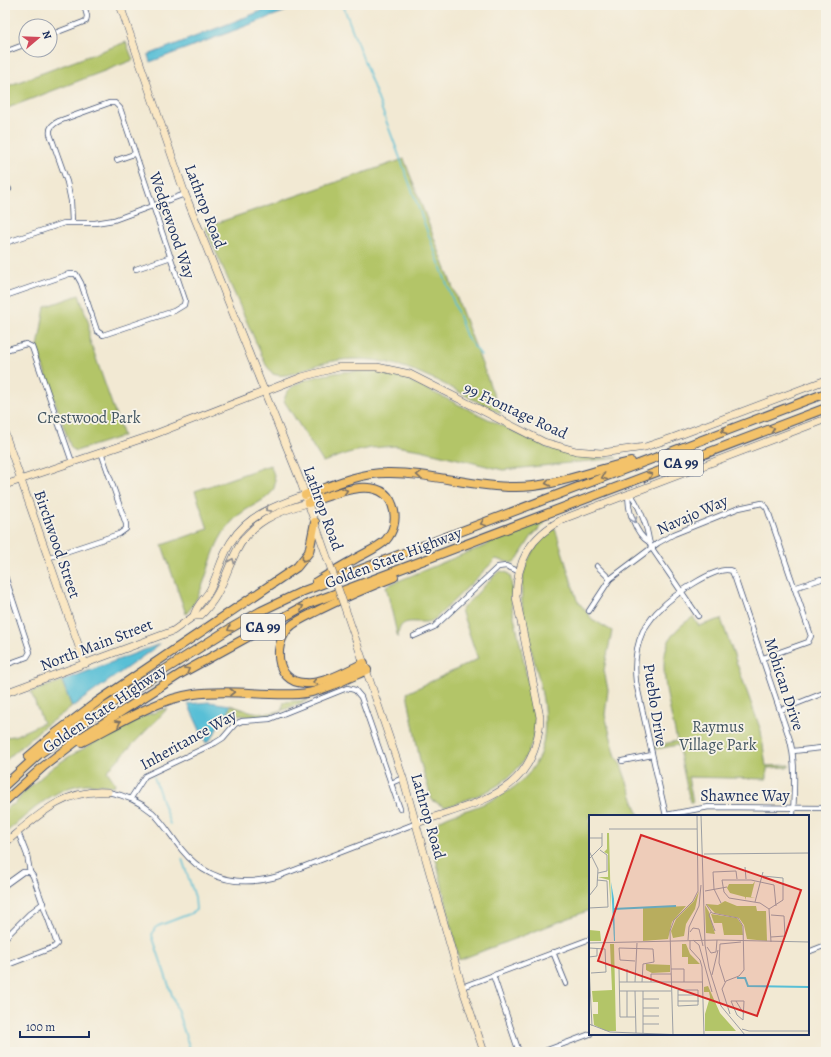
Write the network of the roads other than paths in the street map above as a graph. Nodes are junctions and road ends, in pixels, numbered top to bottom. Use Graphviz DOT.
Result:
graph roads {
  1 [pos="84,5"];
  2 [pos="120,5"];
  3 [pos="58,32"];
  4 [pos="18,47"];
  5 [pos="5,52"];
  6 [pos="134,154"];
  7 [pos="117,160"];
  8 [pos="185,194"];
  9 [pos="154,205"];
  10 [pos="72,222"];
  11 [pos="5,243"];
  12 [pos="171,257"];
  13 [pos="136,269"];
  14 [pos="5,296"];
  15 [pos="5,350"];
  16 [pos="826,380"];
  17 [pos="264,391"];
  18 [pos="826,393"];
  19 [pos="826,408"];
  20 [pos="826,419"];
  21 [pos="5,434"];
  22 [pos="101,452"];
  23 [pos="654,458"];
  24 [pos="72,462"];
  25 [pos="21,479"];
  26 [pos="5,485"];
  27 [pos="629,493"];
  28 [pos="305,495"];
  29 [pos="308,503"];
  30 [pos="535,519"];
  31 [pos="315,522"];
  32 [pos="649,542"];
  33 [pos="651,547"];
  34 [pos="48,558"];
  35 [pos="597,566"];
  36 [pos="726,570"];
  37 [pos="518,571"];
  38 [pos="5,576"];
  39 [pos="610,579"];
  40 [pos="821,579"];
  41 [pos="794,588"];
  42 [pos="301,592"];
  43 [pos="682,592"];
  44 [pos="589,611"];
  45 [pos="194,616"];
  46 [pos="698,616"];
  47 [pos="414,636"];
  48 [pos="764,658"];
  49 [pos="85,664"];
  50 [pos="5,665"];
  51 [pos="365,667"];
  52 [pos="826,692"];
  53 [pos="5,693"];
  54 [pos="781,710"];
  55 [pos="821,748"];
  56 [pos="793,751"];
  57 [pos="59,754"];
  58 [pos="652,755"];
  59 [pos="622,761"];
  60 [pos="5,778"];
  61 [pos="403,778"];
  62 [pos="390,783"];
  63 [pos="5,785"];
  64 [pos="108,792"];
  65 [pos="131,798"];
  66 [pos="5,801"];
  67 [pos="794,808"];
  68 [pos="826,808"];
  69 [pos="400,809"];
  70 [pos="666,815"];
  71 [pos="793,815"];
  72 [pos="417,823"];
  73 [pos="18,832"];
  74 [pos="5,843"];
  75 [pos="30,872"];
  76 [pos="5,885"];
  77 [pos="43,903"];
  78 [pos="5,938"];
  79 [pos="589,940"];
  80 [pos="826,945"];
  81 [pos="553,952"];
  82 [pos="809,952"];
  83 [pos="5,966"];
  84 [pos="493,975"];
  85 [pos="566,984"];
  86 [pos="462,987"];
  87 [pos="589,1034"];
  88 [pos="484,1052"];
  89 [pos="520,1052"];
  90 [pos="542,1052"];
  1 -- 3 [label="street"];
  2 -- 8 [label="street, Lathrop Road"];
  4 -- 5 [label="street"];
  6 -- 7 [label="street"];
  6 -- 9 [label="street, Wedgewood Way"];
  6 -- 10 [label="street, Wedgewood Way"];
  8 -- 9 [label="street"];
  8 -- 17 [label="street, Lathrop Road"];
  9 -- 10 [label="street"];
  9 -- 12 [label="street, Wedgewood Way"];
  10 -- 11 [label="street"];
  12 -- 13 [label="street"];
  12 -- 14 [label="street, Wedgewood Way"];
  15 -- 24 [label="street"];
  16 -- 17 [label="street, 99 Frontage Road"];
  17 -- 22 [label="street, 99 Frontage Road"];
  17 -- 28 [label="street, Lathrop Road"];
  18 -- 23 [label="highway, Golden State Highway / CA 99, one-way"];
  30 -- 19 [label="highway, Golden State Highway / CA 99, one-way"];
  20 -- 27 [label="street"];
  21 -- 25 [label="street, Birchwood Street"];
  22 -- 24 [label="street, 99 Frontage Road"];
  22 -- 34 [label="street"];
  23 -- 28 [label="highway, one-way"];
  23 -- 42 [label="highway, Golden State Highway / CA 99, one-way"];
  24 -- 25 [label="street, 99 Frontage Road"];
  25 -- 26 [label="street, 99 Frontage Road"];
  25 -- 34 [label="street, Birchwood Street"];
  27 -- 32 [label="street"];
  27 -- 32 [label="street, one-way"];
  27 -- 37 [label="street"];
  28 -- 29 [label="street, Lathrop Road"];
  28 -- 45 [label="street, North Main Street, one-way"];
  29 -- 31 [label="street, Lathrop Road"];
  29 -- 42 [label="highway, one-way"];
  45 -- 29 [label="street, North Main Street, one-way"];
  51 -- 30 [label="highway, one-way"];
  57 -- 30 [label="highway, Golden State Highway / CA 99, one-way"];
  31 -- 51 [label="street, Lathrop Road, bridge"];
  31 -- 60 [label="highway, one-way"];
  32 -- 33 [label="street"];
  33 -- 39 [label="street, Navajo Way"];
  33 -- 41 [label="street, Navajo Way"];
  33 -- 43 [label="street"];
  34 -- 49 [label="street, Birchwood Street"];
  35 -- 39 [label="street"];
  36 -- 43 [label="street, Pueblo Drive"];
  36 -- 48 [label="street, Mohican Drive"];
  37 -- 47 [label="street"];
  37 -- 72 [label="street"];
  38 -- 50 [label="street"];
  39 -- 44 [label="street, Navajo Way"];
  40 -- 41 [label="street"];
  41 -- 48 [label="street"];
  42 -- 63 [label="highway, Golden State Highway / CA 99, one-way"];
  43 -- 46 [label="street"];
  43 -- 58 [label="street, Pueblo Drive"];
  45 -- 49 [label="street, North Main Street"];
  48 -- 54 [label="street, Mohican Drive"];
  49 -- 53 [label="street, North Main Street"];
  57 -- 51 [label="highway, one-way"];
  51 -- 61 [label="street, Lathrop Road"];
  52 -- 54 [label="street"];
  54 -- 56 [label="street, Mohican Drive"];
  55 -- 56 [label="street"];
  56 -- 67 [label="street, Mohican Drive"];
  57 -- 66 [label="highway, Golden State Highway / CA 99"];
  58 -- 59 [label="street"];
  58 -- 70 [label="street, Pueblo Drive"];
  61 -- 62 [label="street"];
  61 -- 72 [label="street, Lathrop Road"];
  62 -- 65 [label="street, Inheritance Way"];
  62 -- 69 [label="street, Inheritance Way"];
  64 -- 65 [label="street"];
  64 -- 73 [label="street"];
  65 -- 72 [label="street"];
  67 -- 68 [label="street, Shawnee Way"];
  67 -- 70 [label="street, Shawnee Way"];
  67 -- 71 [label="street, Mohican Drive"];
  72 -- 86 [label="street, Lathrop Road"];
  73 -- 74 [label="street"];
  73 -- 75 [label="street"];
  75 -- 76 [label="street"];
  75 -- 77 [label="street"];
  77 -- 78 [label="street"];
  77 -- 83 [label="street"];
  79 -- 81 [label="street"];
  80 -- 82 [label="street"];
  81 -- 84 [label="street"];
  81 -- 85 [label="street"];
  84 -- 86 [label="street"];
  84 -- 89 [label="street"];
  86 -- 88 [label="street, Lathrop Road"];
  87 -- 90 [label="street"];
}
